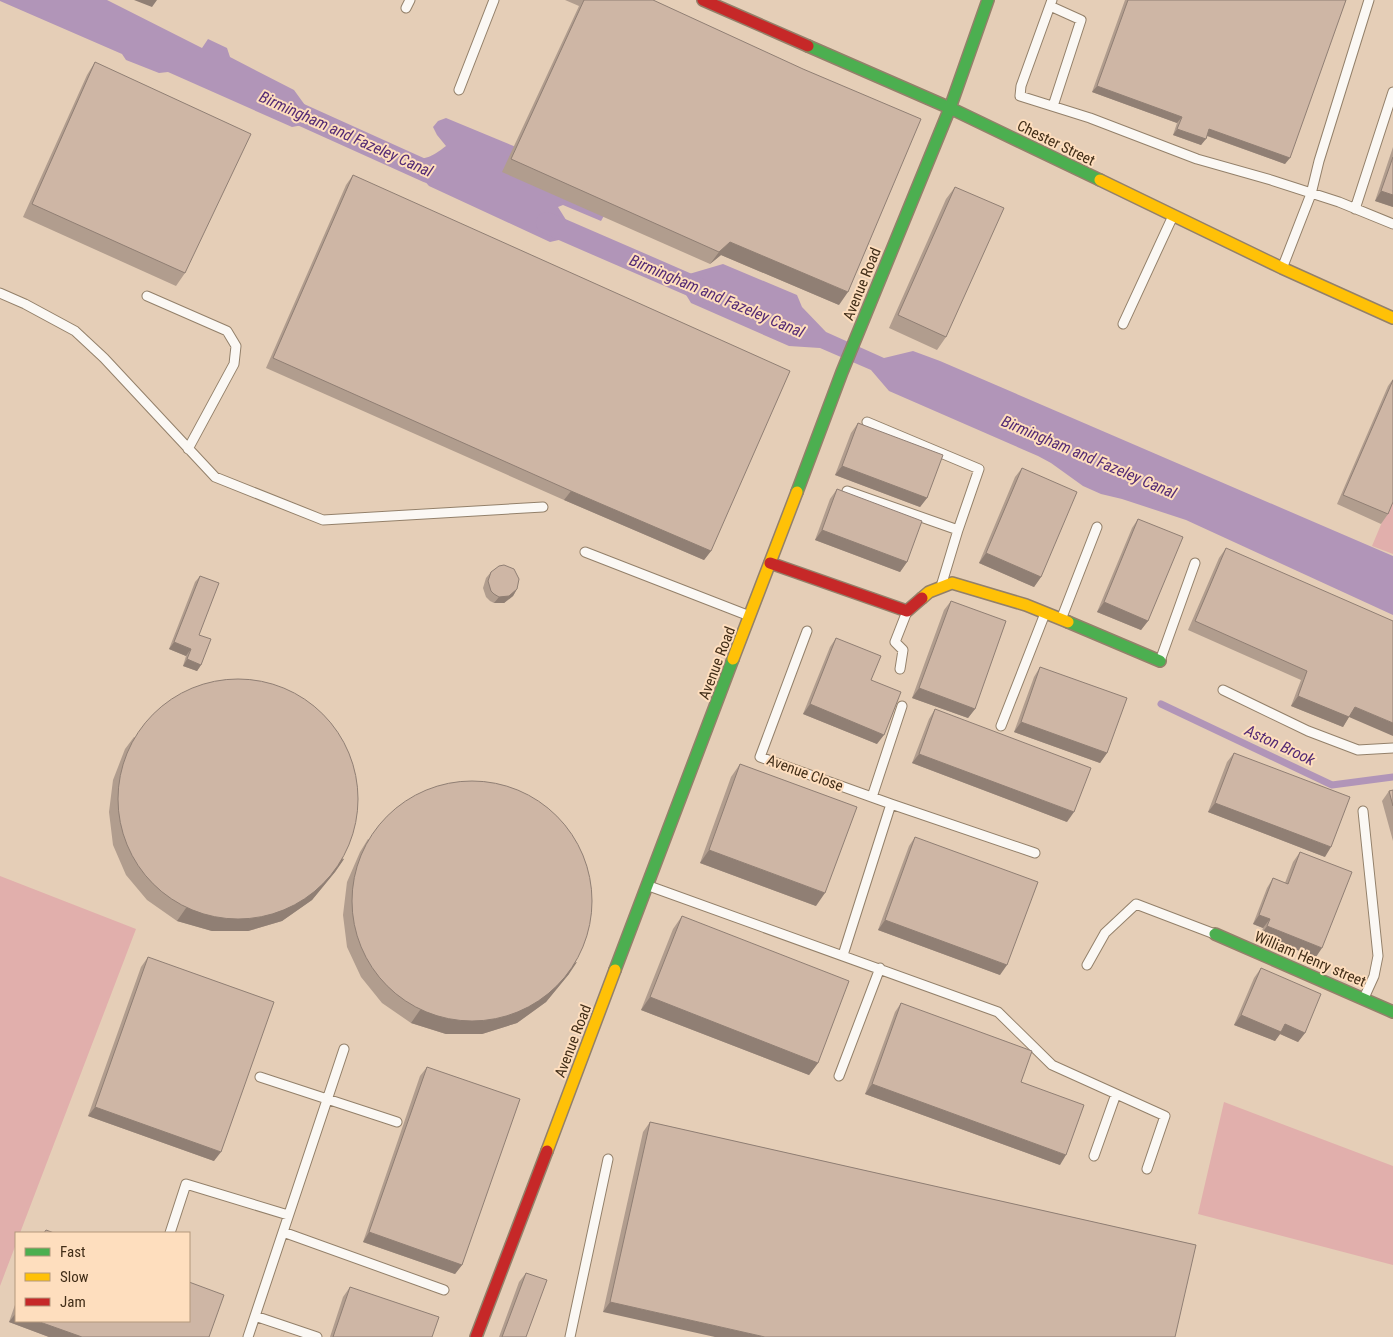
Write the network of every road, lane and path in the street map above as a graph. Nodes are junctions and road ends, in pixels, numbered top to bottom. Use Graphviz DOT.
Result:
graph roads {
  1 [pos="494,0"];
  2 [pos="703,0"];
  3 [pos="988,0"];
  4 [pos="1369,0"];
  5 [pos="1051,3"];
  6 [pos="459,90"];
  7 [pos="1393,92"];
  8 [pos="1053,106"];
  9 [pos="950,108"];
  10 [pos="1311,194"];
  11 [pos="1355,209"];
  12 [pos="1173,216"];
  13 [pos="1393,224"];
  14 [pos="1282,268"];
  15 [pos="0,293"];
  16 [pos="147,296"];
  17 [pos="1393,318"];
  18 [pos="1123,324"];
  19 [pos="867,422"];
  20 [pos="188,448"];
  21 [pos="847,492"];
  22 [pos="543,507"];
  23 [pos="1097,527"];
  24 [pos="958,530"];
  25 [pos="585,552"];
  26 [pos="770,563"];
  27 [pos="1195,563"];
  28 [pos="940,588"];
  29 [pos="907,611"];
  30 [pos="1045,613"];
  31 [pos="750,616"];
  32 [pos="1061,620"];
  33 [pos="808,631"];
  34 [pos="1160,661"];
  35 [pos="900,669"];
  36 [pos="1222,690"];
  37 [pos="902,706"];
  38 [pos="1001,726"];
  39 [pos="1393,748"];
  40 [pos="872,797"];
  41 [pos="891,804"];
  42 [pos="1363,811"];
  43 [pos="1035,853"];
  44 [pos="648,886"];
  45 [pos="1215,934"];
  46 [pos="843,955"];
  47 [pos="1088,965"];
  48 [pos="880,968"];
  49 [pos="1364,999"];
  50 [pos="1393,1012"];
  51 [pos="344,1049"];
  52 [pos="839,1076"];
  53 [pos="260,1077"];
  54 [pos="1116,1094"];
  55 [pos="328,1099"];
  56 [pos="398,1122"];
  57 [pos="1094,1156"];
  58 [pos="608,1159"];
  59 [pos="1146,1169"];
  60 [pos="288,1215"];
  61 [pos="170,1232"];
  62 [pos="283,1232"];
  63 [pos="444,1290"];
  64 [pos="255,1316"];
  65 [pos="248,1337"];
  66 [pos="317,1337"];
  67 [pos="476,1337"];
  68 [pos="570,1337"];
  1 -- 6 [label="lane"];
  2 -- 9 [label="street, Chester Street"];
  3 -- 9 [label="street, Avenue Road"];
  4 -- 10 [label="lane"];
  5 -- 8 [label="lane"];
  5 -- 8 [label="lane"];
  7 -- 11 [label="lane"];
  8 -- 10 [label="lane"];
  9 -- 12 [label="street, Chester Street"];
  9 -- 26 [label="street, Avenue Road"];
  10 -- 11 [label="lane"];
  10 -- 14 [label="lane"];
  11 -- 13 [label="lane"];
  12 -- 14 [label="street, Chester Street"];
  12 -- 18 [label="lane"];
  14 -- 17 [label="street, Chester Street"];
  15 -- 20 [label="lane"];
  16 -- 20 [label="lane"];
  19 -- 24 [label="lane"];
  20 -- 22 [label="lane"];
  21 -- 24 [label="lane"];
  23 -- 32 [label="lane"];
  24 -- 28 [label="lane"];
  25 -- 31 [label="lane"];
  26 -- 29 [label="street"];
  26 -- 31 [label="street, Avenue Road"];
  27 -- 34 [label="lane"];
  28 -- 29 [label="street"];
  28 -- 30 [label="street"];
  29 -- 35 [label="lane"];
  30 -- 32 [label="street"];
  30 -- 38 [label="lane"];
  31 -- 44 [label="street, Avenue Road"];
  32 -- 34 [label="street"];
  33 -- 40 [label="lane, Avenue Close"];
  36 -- 39 [label="lane"];
  37 -- 40 [label="lane"];
  40 -- 41 [label="lane, Avenue Close"];
  41 -- 43 [label="lane, Avenue Close"];
  41 -- 46 [label="lane"];
  42 -- 49 [label="lane"];
  44 -- 46 [label="lane"];
  44 -- 67 [label="street, Avenue Road"];
  45 -- 47 [label="lane"];
  45 -- 49 [label="street, William Henry street"];
  46 -- 48 [label="lane"];
  48 -- 52 [label="lane"];
  48 -- 54 [label="lane"];
  49 -- 50 [label="street, William Henry street"];
  51 -- 55 [label="lane"];
  53 -- 55 [label="lane"];
  54 -- 57 [label="lane"];
  54 -- 59 [label="lane"];
  55 -- 56 [label="lane"];
  55 -- 60 [label="lane"];
  58 -- 68 [label="lane"];
  60 -- 61 [label="lane"];
  60 -- 62 [label="lane"];
  62 -- 63 [label="lane"];
  62 -- 64 [label="lane"];
  64 -- 65 [label="lane"];
  64 -- 66 [label="lane"];
}
